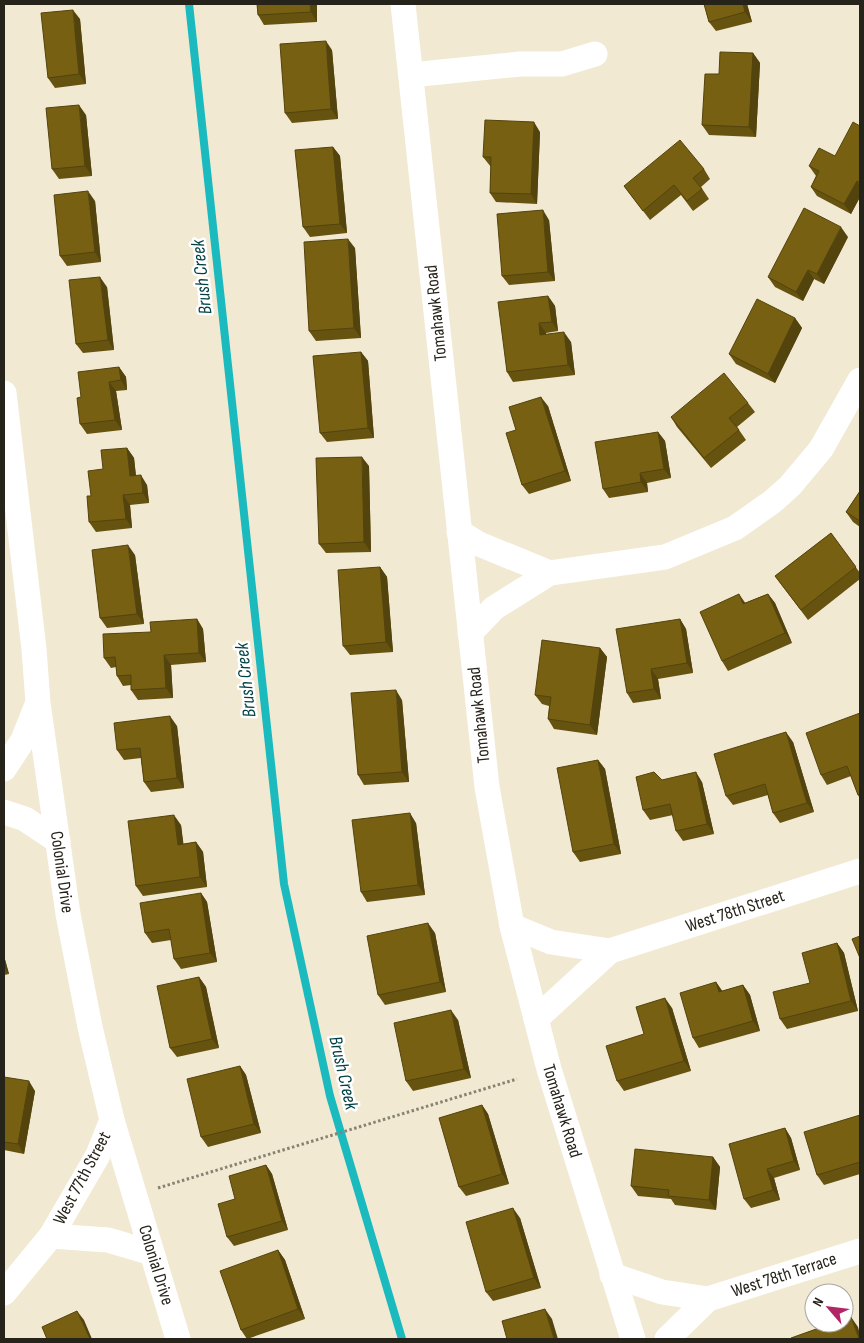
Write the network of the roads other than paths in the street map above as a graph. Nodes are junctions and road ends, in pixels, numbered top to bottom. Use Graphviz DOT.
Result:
graph roads {
  1 [pos="404,4"];
  2 [pos="595,54"];
  3 [pos="411,75"];
  4 [pos="860,380"];
  5 [pos="4,396"];
  6 [pos="459,532"];
  7 [pos="550,573"];
  8 [pos="470,633"];
  9 [pos="38,703"];
  10 [pos="4,768"];
  11 [pos="4,812"];
  12 [pos="58,841"];
  13 [pos="860,871"];
  14 [pos="512,926"];
  15 [pos="610,951"];
  16 [pos="536,1019"];
  17 [pos="112,1120"];
  18 [pos="51,1236"];
  19 [pos="860,1251"];
  20 [pos="152,1253"];
  21 [pos="612,1275"];
  22 [pos="4,1293"];
  23 [pos="708,1299"];
  24 [pos="178,1339"];
  25 [pos="633,1339"];
  26 [pos="667,1339"];
  1 -- 3 [label="street, Tomahawk Road"];
  2 -- 3 [label="street"];
  3 -- 6 [label="street, Tomahawk Road"];
  4 -- 7 [label="street"];
  5 -- 9 [label="street, Colonial Drive"];
  6 -- 7 [label="street"];
  6 -- 8 [label="street, Tomahawk Road"];
  7 -- 8 [label="street"];
  8 -- 14 [label="street, Tomahawk Road"];
  9 -- 10 [label="street"];
  9 -- 12 [label="street, Colonial Drive"];
  11 -- 12 [label="street"];
  12 -- 17 [label="street, Colonial Drive"];
  13 -- 15 [label="street, West 78th Street"];
  14 -- 15 [label="street, West 78th Street"];
  14 -- 16 [label="street, Tomahawk Road"];
  15 -- 16 [label="street, West 78th Street"];
  16 -- 21 [label="street, Tomahawk Road"];
  17 -- 18 [label="street, West 77th Street"];
  17 -- 20 [label="street, Colonial Drive"];
  18 -- 20 [label="street, West 77th Street"];
  18 -- 22 [label="street, West 77th Street"];
  19 -- 23 [label="street, West 78th Terrace"];
  20 -- 24 [label="street, Colonial Drive"];
  21 -- 23 [label="street, West 78th Terrace"];
  21 -- 25 [label="street, Tomahawk Road"];
  23 -- 26 [label="street, West 78th Terrace"];
}
